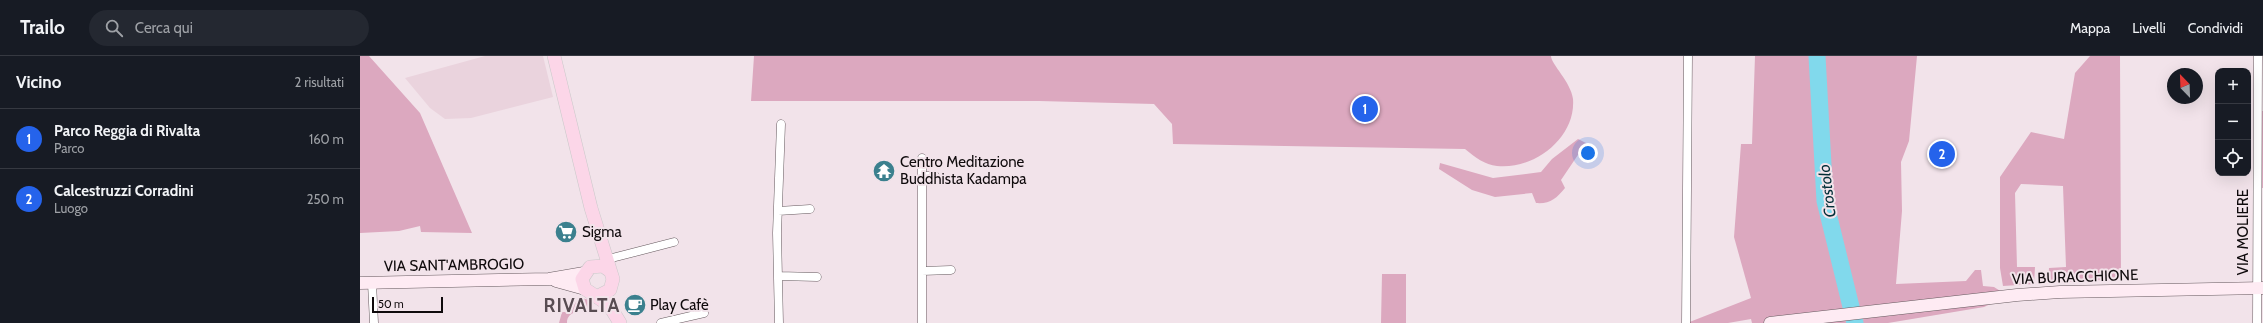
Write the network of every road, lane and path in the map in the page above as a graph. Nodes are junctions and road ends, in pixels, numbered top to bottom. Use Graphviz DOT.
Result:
graph roads {
  1 [pos="554,56"];
  2 [pos="1688,56"];
  3 [pos="2258,56"];
  4 [pos="781,124"];
  5 [pos="922,158"];
  6 [pos="923,176"];
  7 [pos="935,176"];
  8 [pos="810,209"];
  9 [pos="778,211"];
  10 [pos="599,235"];
  11 [pos="674,242"];
  12 [pos="609,265"];
  13 [pos="589,270"];
  14 [pos="951,270"];
  15 [pos="922,271"];
  16 [pos="779,276"];
  17 [pos="817,277"];
  18 [pos="549,279"];
  19 [pos="366,283"];
  20 [pos="612,287"];
  21 [pos="2260,288"];
  22 [pos="585,289"];
  23 [pos="598,296"];
  24 [pos="704,313"];
  25 [pos="619,321"];
  26 [pos="374,323"];
  27 [pos="661,323"];
  28 [pos="779,323"];
  29 [pos="922,323"];
  30 [pos="1686,323"];
  31 [pos="1770,323"];
  32 [pos="2257,323"];
  1 -- 10 [label="main road"];
  2 -- 30 [label="street"];
  3 -- 21 [label="street, VIA MOLIERE"];
  4 -- 9 [label="street"];
  5 -- 6 [label="street"];
  6 -- 7 [label="street"];
  6 -- 15 [label="street"];
  8 -- 9 [label="street"];
  9 -- 16 [label="street"];
  10 -- 12 [label="main road"];
  10 -- 13 [label="main road"];
  11 -- 12 [label="street"];
  12 -- 13 [label="main road"];
  12 -- 20 [label="main road"];
  13 -- 18 [label="main road, VIA SANT'AMBROGIO"];
  13 -- 22 [label="main road"];
  14 -- 15 [label="street"];
  15 -- 29 [label="street"];
  16 -- 17 [label="street"];
  16 -- 28 [label="street"];
  18 -- 19 [label="main road, VIA SANT'AMBROGIO"];
  18 -- 22 [label="main road, VIA SANT'AMBROGIO"];
  19 -- 26 [label="street"];
  20 -- 23 [label="main road"];
  20 -- 25 [label="main road"];
  21 -- 31 [label="main road, VIA BURACCHIONE"];
  21 -- 32 [label="street, VIA MOLIERE"];
  22 -- 23 [label="main road"];
  23 -- 25 [label="main road"];
  24 -- 27 [label="street"];
}
